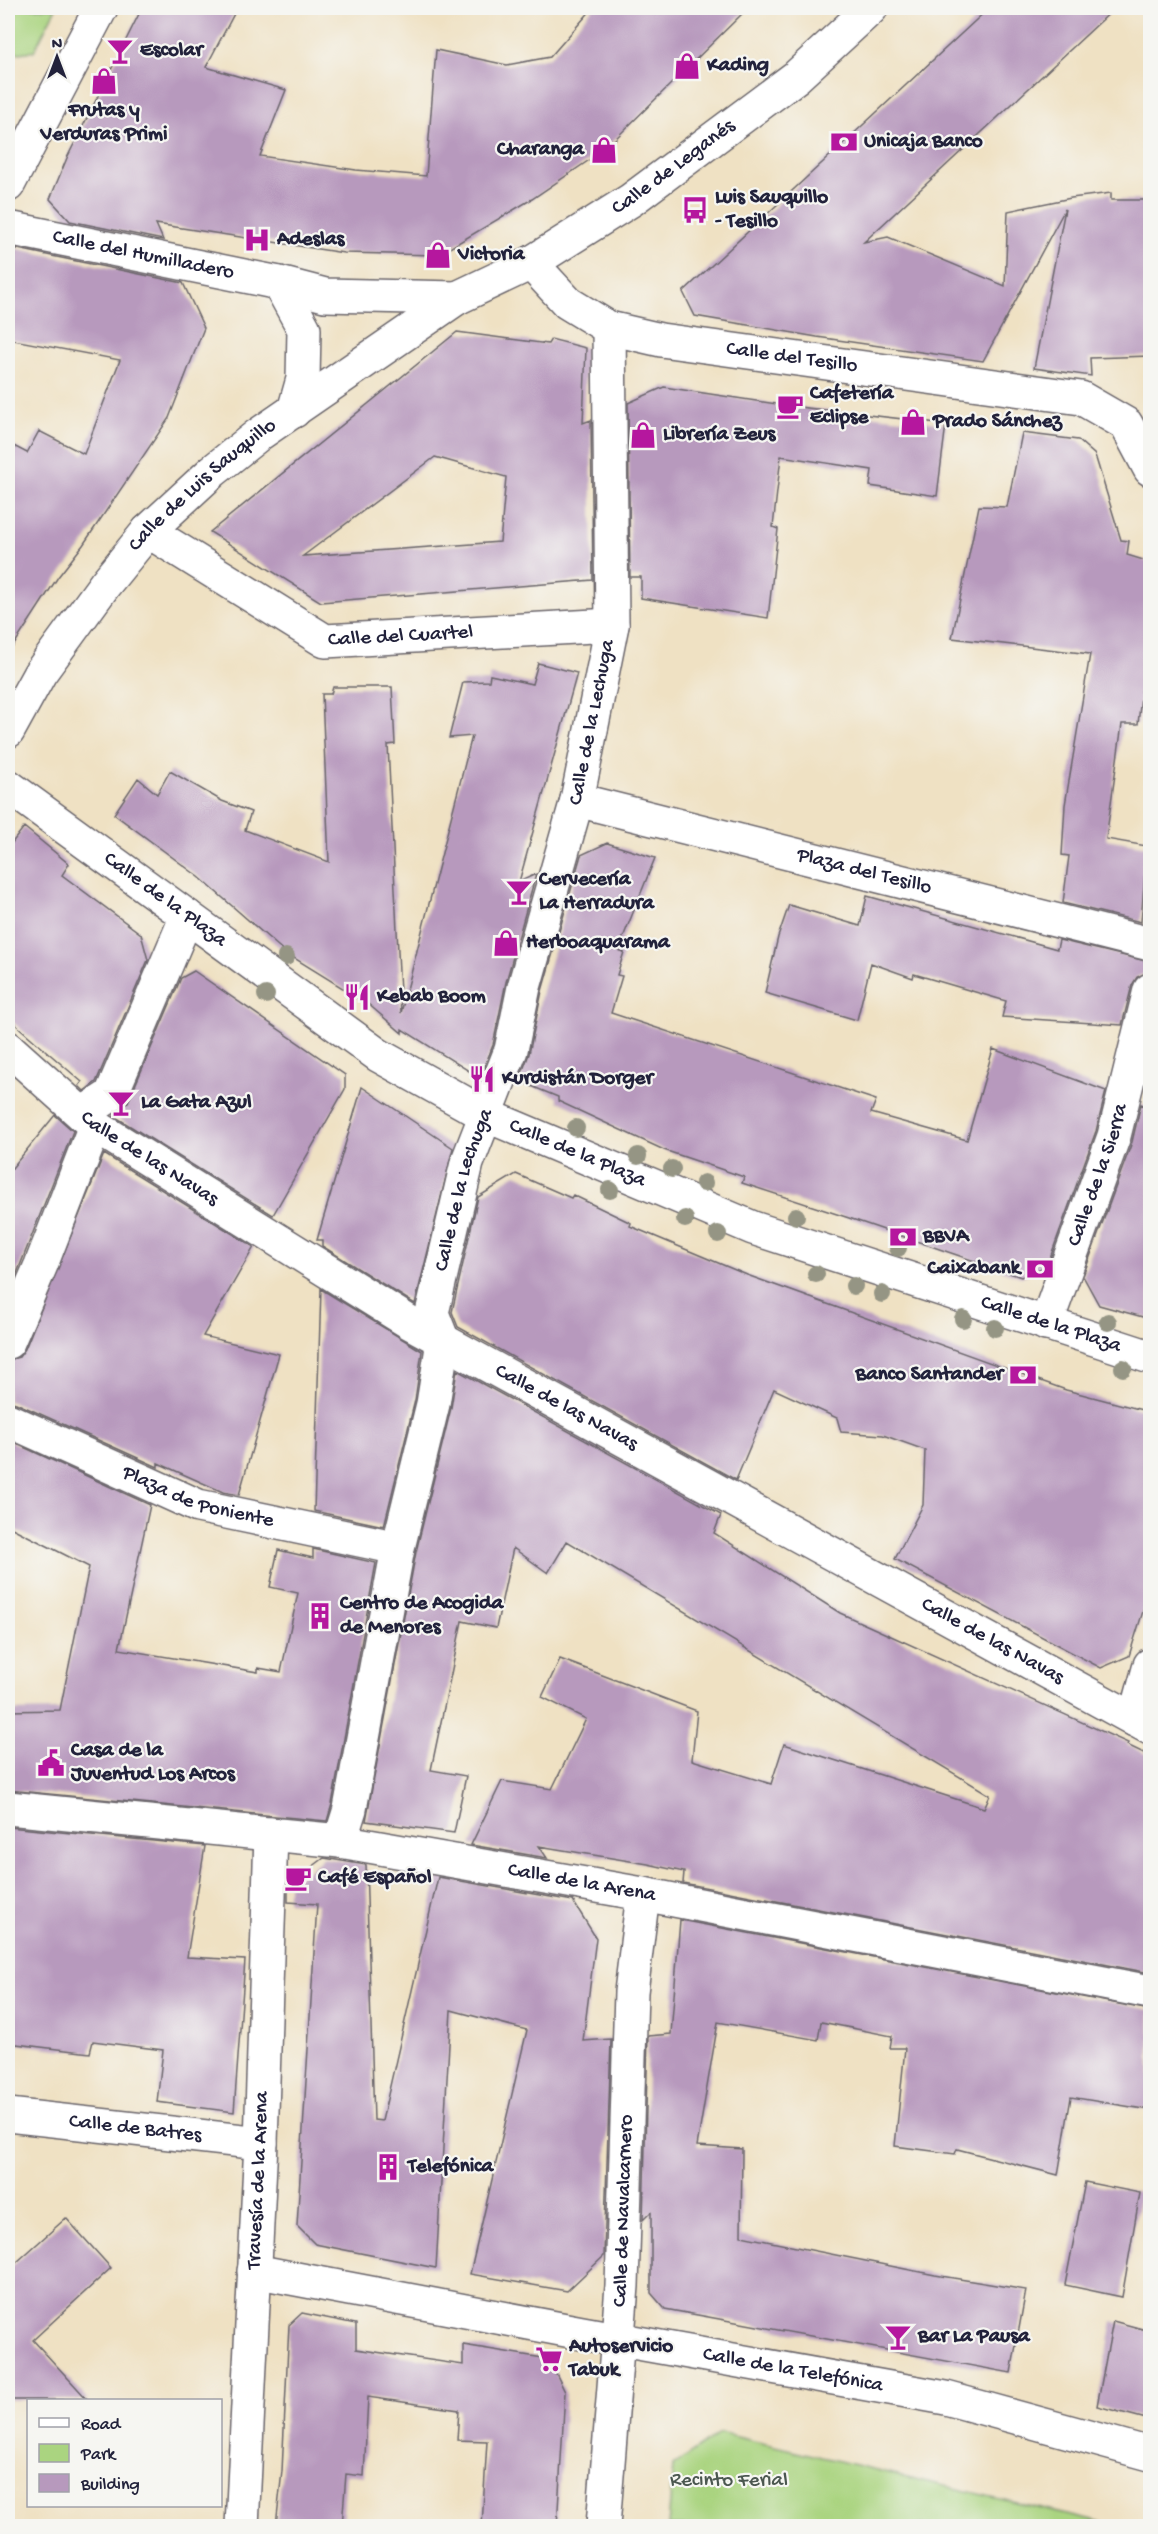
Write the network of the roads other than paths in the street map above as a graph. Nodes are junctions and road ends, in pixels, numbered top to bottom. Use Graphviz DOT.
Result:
graph roads {
  1 [pos="101,8"];
  2 [pos="871,8"];
  3 [pos="8,185"];
  4 [pos="8,228"];
  5 [pos="531,263"];
  6 [pos="279,283"];
  7 [pos="458,298"];
  8 [pos="609,328"];
  9 [pos="294,411"];
  10 [pos="1150,468"];
  11 [pos="148,531"];
  12 [pos="612,625"];
  13 [pos="8,731"];
  14 [pos="8,786"];
  15 [pos="577,800"];
  16 [pos="187,916"];
  17 [pos="1150,944"];
  18 [pos="1150,990"];
  19 [pos="8,1048"];
  20 [pos="486,1115"];
  21 [pos="89,1120"];
  22 [pos="1046,1324"];
  23 [pos="443,1341"];
  24 [pos="8,1342"];
  25 [pos="1150,1357"];
  26 [pos="8,1420"];
  27 [pos="398,1548"];
  28 [pos="1150,1665"];
  29 [pos="1143,1724"];
  30 [pos="8,1808"];
  31 [pos="272,1834"];
  32 [pos="340,1842"];
  33 [pos="643,1894"];
  34 [pos="1150,1992"];
  35 [pos="8,2115"];
  36 [pos="261,2143"];
  37 [pos="254,2271"];
  38 [pos="618,2338"];
  39 [pos="1150,2454"];
  40 [pos="242,2526"];
  41 [pos="603,2526"];
  1 -- 3 [label="street"];
  2 -- 5 [label="street, Calle de Leganés"];
  4 -- 6 [label="street, Calle del Humilladero"];
  5 -- 7 [label="street, Calle de Leganés"];
  5 -- 8 [label="street, Calle del Tesillo"];
  6 -- 7 [label="street, Calle del Humilladero"];
  6 -- 9 [label="street"];
  7 -- 9 [label="street, Calle de Luis Sauquillo"];
  8 -- 10 [label="street, Calle del Tesillo"];
  8 -- 12 [label="street, Calle de la Lechuga"];
  9 -- 11 [label="street, Calle de Luis Sauquillo"];
  11 -- 12 [label="street, Calle del Cuartel"];
  11 -- 13 [label="street, Calle de Luis Sauquillo"];
  12 -- 15 [label="street, Calle de la Lechuga"];
  14 -- 16 [label="street, Calle de la Plaza"];
  15 -- 17 [label="street, Plaza del Tesillo"];
  15 -- 20 [label="street, Calle de la Lechuga"];
  16 -- 20 [label="street, Calle de la Plaza"];
  16 -- 21 [label="street"];
  18 -- 22 [label="street, Calle de la Sierra"];
  19 -- 21 [label="street, Calle de las Navas"];
  20 -- 22 [label="street, Calle de la Plaza"];
  20 -- 23 [label="street, Calle de la Lechuga"];
  21 -- 23 [label="street, Calle de las Navas"];
  21 -- 24 [label="street"];
  22 -- 25 [label="street, Calle de la Plaza"];
  23 -- 27 [label="street"];
  23 -- 29 [label="street, Calle de las Navas"];
  26 -- 27 [label="street, Plaza de Poniente"];
  27 -- 32 [label="street"];
  28 -- 29 [label="street"];
  30 -- 31 [label="street, Calle de la Arena"];
  31 -- 32 [label="street, Calle de la Arena"];
  31 -- 36 [label="street, Travesía de la Arena"];
  32 -- 33 [label="street, Calle de la Arena"];
  33 -- 34 [label="street, Calle de la Arena"];
  33 -- 38 [label="street, Calle de Navalcarnero"];
  35 -- 36 [label="street, Calle de Batres"];
  36 -- 37 [label="street, Travesía de la Arena"];
  37 -- 38 [label="street, Calle de la Telefónica"];
  37 -- 40 [label="street, Travesía de la Arena"];
  38 -- 39 [label="street, Calle de la Telefónica"];
  38 -- 41 [label="street, Calle de Navalcarnero"];
}
